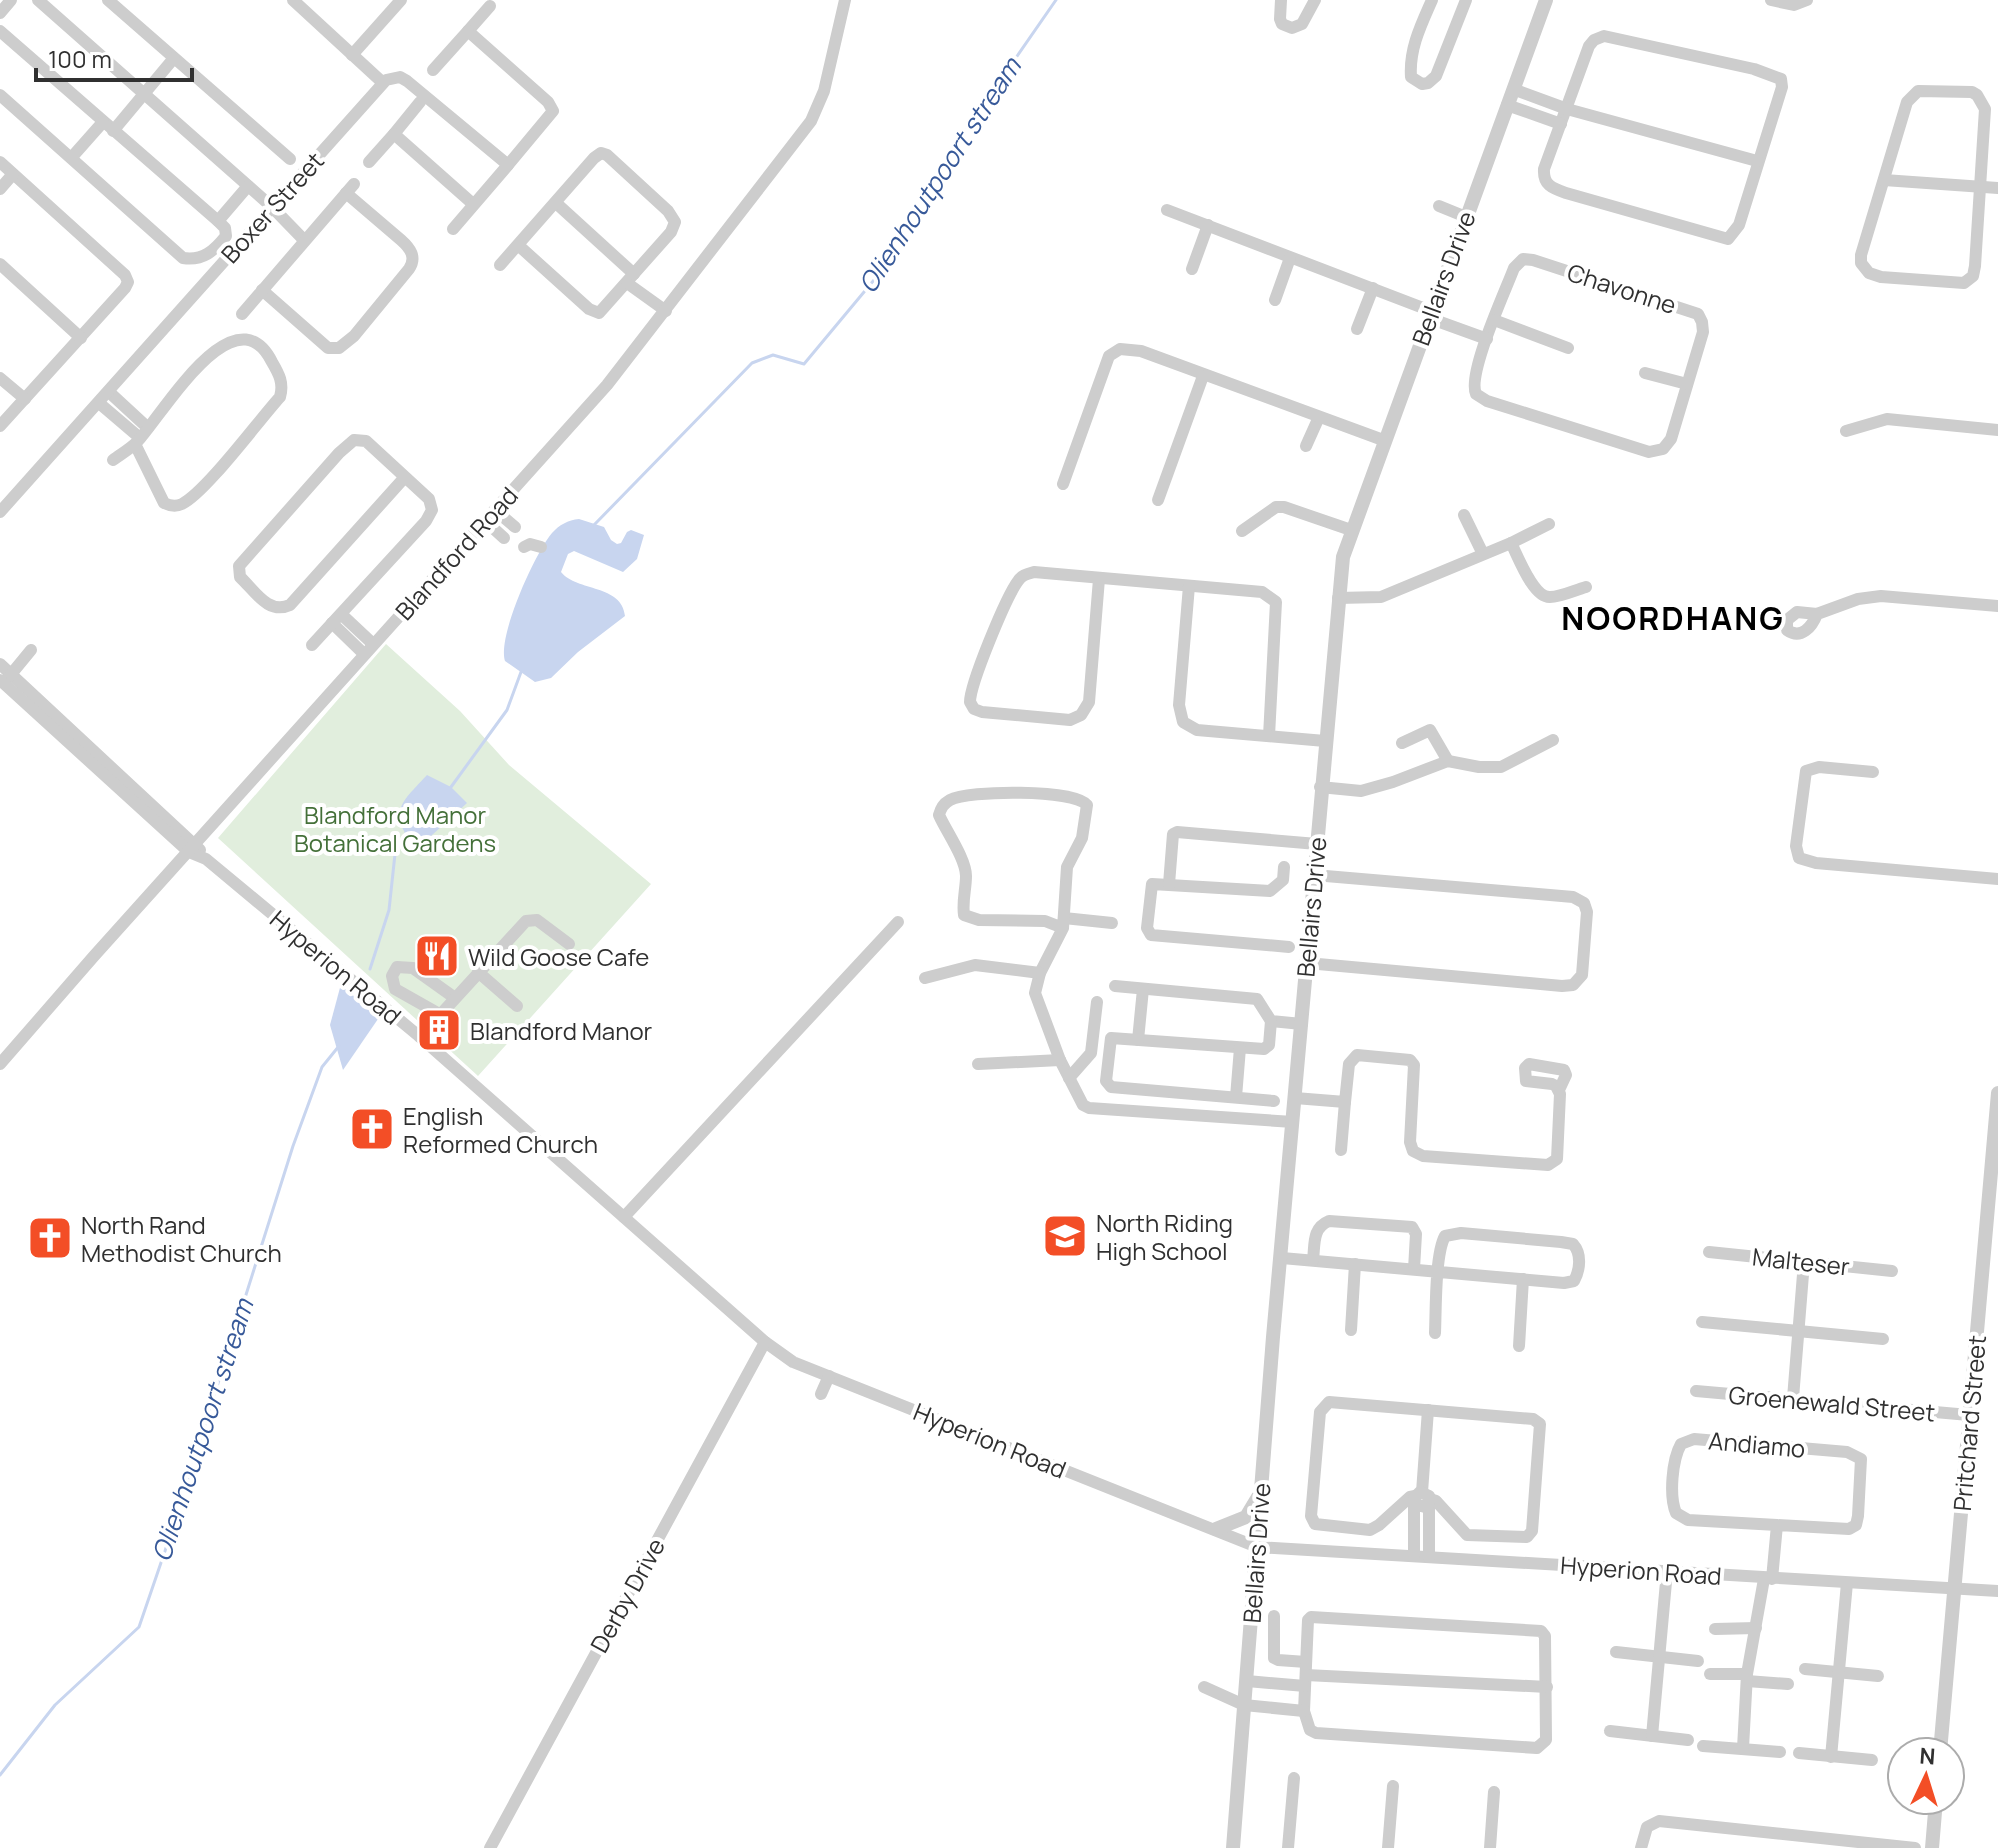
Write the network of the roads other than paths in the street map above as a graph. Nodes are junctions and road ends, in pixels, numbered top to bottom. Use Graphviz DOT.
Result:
graph roads {
  1 [pos="11,0"];
  2 [pos="38,0"];
  3 [pos="108,0"];
  4 [pos="293,0"];
  5 [pos="401,0"];
  6 [pos="845,0"];
  7 [pos="1281,0"];
  8 [pos="1315,0"];
  9 [pos="1432,0"];
  10 [pos="1466,0"];
  11 [pos="1546,0"];
  12 [pos="1771,0"];
  13 [pos="1807,0"];
  14 [pos="490,6"];
  15 [pos="0,13"];
  16 [pos="0,31"];
  17 [pos="468,31"];
  18 [pos="352,55"];
  19 [pos="174,58"];
  20 [pos="433,70"];
  21 [pos="382,82"];
  22 [pos="1513,89"];
  23 [pos="144,94"];
  24 [pos="0,95"];
  25 [pos="420,102"];
  26 [pos="1507,105"];
  27 [pos="1567,109"];
  28 [pos="1561,124"];
  29 [pos="108,127"];
  30 [pos="394,134"];
  31 [pos="72,157"];
  32 [pos="290,159"];
  33 [pos="1757,161"];
  34 [pos="0,162"];
  35 [pos="369,162"];
  36 [pos="508,165"];
  37 [pos="13,174"];
  38 [pos="1884,180"];
  39 [pos="248,186"];
  40 [pos="1980,187"];
  41 [pos="1998,188"];
  42 [pos="0,189"];
  43 [pos="556,203"];
  44 [pos="473,204"];
  45 [pos="1439,206"];
  46 [pos="272,207"];
  47 [pos="1167,210"];
  48 [pos="1466,217"];
  49 [pos="218,221"];
  50 [pos="1208,225"];
  51 [pos="453,229"];
  52 [pos="304,240"];
  53 [pos="518,245"];
  54 [pos="1290,258"];
  55 [pos="0,264"];
  56 [pos="500,265"];
  57 [pos="1192,269"];
  58 [pos="631,279"];
  59 [pos="1373,288"];
  60 [pos="262,290"];
  61 [pos="1275,300"];
  62 [pos="666,311"];
  63 [pos="242,314"];
  64 [pos="1430,315"];
  65 [pos="1494,320"];
  66 [pos="1357,329"];
  67 [pos="81,338"];
  68 [pos="1487,339"];
  69 [pos="1568,348"];
  70 [pos="1645,373"];
  71 [pos="1203,376"];
  72 [pos="0,378"];
  73 [pos="1687,384"];
  74 [pos="109,392"];
  75 [pos="25,399"];
  76 [pos="99,403"];
  77 [pos="1319,417"];
  78 [pos="0,426"];
  79 [pos="1998,430"];
  80 [pos="1846,431"];
  81 [pos="141,437"];
  82 [pos="1383,440"];
  83 [pos="1306,446"];
  84 [pos="113,460"];
  85 [pos="405,477"];
  86 [pos="1063,484"];
  87 [pos="1158,500"];
  88 [pos="495,510"];
  89 [pos="0,512"];
  90 [pos="1464,515"];
  91 [pos="1549,524"];
  92 [pos="483,525"];
  93 [pos="515,527"];
  94 [pos="1351,530"];
  95 [pos="1242,531"];
  96 [pos="504,538"];
  97 [pos="1511,543"];
  98 [pos="524,547"];
  99 [pos="541,547"];
  100 [pos="1483,554"];
  101 [pos="1099,579"];
  102 [pos="1189,586"];
  103 [pos="1586,587"];
  104 [pos="1338,598"];
  105 [pos="1998,606"];
  106 [pos="1817,614"];
  107 [pos="337,618"];
  108 [pos="312,645"];
  109 [pos="369,649"];
  110 [pos="31,650"];
  111 [pos="0,664"];
  112 [pos="5,679"];
  113 [pos="1269,736"];
  114 [pos="1553,740"];
  115 [pos="1325,741"];
  116 [pos="1402,743"];
  117 [pos="1448,761"];
  118 [pos="1873,772"];
  119 [pos="1320,787"];
  120 [pos="1317,844"];
  121 [pos="193,848"];
  122 [pos="1284,867"];
  123 [pos="1314,875"];
  124 [pos="1998,879"];
  125 [pos="1169,884"];
  126 [pos="898,922"];
  127 [pos="1064,923"];
  128 [pos="1112,923"];
  129 [pos="569,944"];
  130 [pos="1289,947"];
  131 [pos="1307,963"];
  132 [pos="478,972"];
  133 [pos="1040,973"];
  134 [pos="925,978"];
  135 [pos="1115,986"];
  136 [pos="1143,989"];
  137 [pos="455,998"];
  138 [pos="1097,1002"];
  139 [pos="517,1006"];
  140 [pos="441,1015"];
  141 [pos="1271,1021"];
  142 [pos="1302,1024"];
  143 [pos="420,1037"];
  144 [pos="1138,1040"];
  145 [pos="1240,1048"];
  146 [pos="1060,1060"];
  147 [pos="0,1064"];
  148 [pos="978,1064"];
  149 [pos="1069,1078"];
  150 [pos="1559,1090"];
  151 [pos="1998,1093"];
  152 [pos="1236,1097"];
  153 [pos="1295,1098"];
  154 [pos="1274,1101"];
  155 [pos="1345,1102"];
  156 [pos="1293,1122"];
  157 [pos="1341,1150"];
  158 [pos="624,1217"];
  159 [pos="1709,1252"];
  160 [pos="1282,1258"];
  161 [pos="1313,1260"];
  162 [pos="1804,1262"];
  163 [pos="1355,1264"];
  164 [pos="1414,1269"];
  165 [pos="1439,1271"];
  166 [pos="1892,1271"];
  167 [pos="1523,1279"];
  168 [pos="1702,1322"];
  169 [pos="1351,1330"];
  170 [pos="1799,1332"];
  171 [pos="1435,1333"];
  172 [pos="1883,1339"];
  173 [pos="765,1342"];
  174 [pos="1519,1346"];
  175 [pos="829,1376"];
  176 [pos="1696,1391"];
  177 [pos="821,1394"];
  178 [pos="1793,1398"];
  179 [pos="1428,1410"];
  180 [pos="1969,1415"];
  181 [pos="1261,1492"];
  182 [pos="1422,1499"];
  183 [pos="1777,1525"];
  184 [pos="1216,1529"];
  185 [pos="1257,1547"];
  186 [pos="1414,1556"];
  187 [pos="1429,1557"];
  188 [pos="1667,1571"];
  189 [pos="1768,1579"];
  190 [pos="1847,1583"];
  191 [pos="1954,1589"];
  192 [pos="1998,1591"];
  193 [pos="1274,1616"];
  194 [pos="1756,1628"];
  195 [pos="1715,1629"];
  196 [pos="1616,1652"];
  197 [pos="1660,1656"];
  198 [pos="1698,1661"];
  199 [pos="1805,1669"];
  200 [pos="1838,1673"];
  201 [pos="1306,1674"];
  202 [pos="1710,1674"];
  203 [pos="1878,1676"];
  204 [pos="1747,1678"];
  205 [pos="1247,1681"];
  206 [pos="1788,1684"];
  207 [pos="1204,1687"];
  208 [pos="1547,1687"];
  209 [pos="1244,1705"];
  210 [pos="1304,1711"];
  211 [pos="1610,1731"];
  212 [pos="1652,1736"];
  213 [pos="1941,1736"];
  214 [pos="1688,1740"];
  215 [pos="1703,1746"];
  216 [pos="1743,1748"];
  217 [pos="1780,1752"];
  218 [pos="1799,1753"];
  219 [pos="1831,1757"];
  220 [pos="1872,1760"];
  221 [pos="1294,1778"];
  222 [pos="1393,1786"];
  223 [pos="1494,1792"];
  224 [pos="1935,1816"];
  225 [pos="1880,1847"];
  226 [pos="490,1848"];
  227 [pos="1233,1848"];
  228 [pos="1288,1848"];
  229 [pos="1388,1848"];
  230 [pos="1490,1848"];
  231 [pos="1641,1848"];
  232 [pos="1915,1848"];
  233 [pos="1932,1848"];
  1 -- 15 [label="street"];
  2 -- 23 [label="street"];
  3 -- 19 [label="street"];
  4 -- 18 [label="street"];
  5 -- 18 [label="street"];
  6 -- 62 [label="street, Blandford Road"];
  7 -- 8 [label="street"];
  9 -- 10 [label="street"];
  11 -- 22 [label="street, Bellairs Drive"];
  12 -- 13 [label="street"];
  14 -- 17 [label="street"];
  16 -- 29 [label="street"];
  17 -- 20 [label="street"];
  17 -- 36 [label="street"];
  18 -- 21 [label="street"];
  19 -- 23 [label="street"];
  19 -- 32 [label="street"];
  21 -- 36 [label="street"];
  21 -- 46 [label="street, Boxer Street"];
  22 -- 26 [label="street, Bellairs Drive"];
  22 -- 27 [label="street"];
  23 -- 29 [label="street"];
  23 -- 39 [label="street"];
  24 -- 31 [label="street"];
  25 -- 30 [label="street"];
  26 -- 28 [label="street"];
  26 -- 48 [label="street, Bellairs Drive"];
  27 -- 28 [label="street"];
  27 -- 33 [label="street"];
  27 -- 33 [label="street"];
  28 -- 33 [label="street"];
  29 -- 31 [label="street"];
  29 -- 49 [label="street"];
  30 -- 35 [label="street"];
  30 -- 44 [label="street"];
  31 -- 49 [label="street"];
  34 -- 37 [label="street"];
  36 -- 44 [label="street"];
  37 -- 42 [label="street"];
  37 -- 67 [label="street"];
  38 -- 40 [label="street"];
  38 -- 40 [label="street"];
  38 -- 40 [label="street"];
  39 -- 46 [label="street"];
  39 -- 49 [label="street"];
  40 -- 41 [label="street"];
  43 -- 53 [label="street"];
  43 -- 58 [label="street"];
  43 -- 58 [label="street"];
  44 -- 51 [label="street"];
  45 -- 48 [label="street"];
  46 -- 52 [label="street"];
  46 -- 74 [label="street, Boxer Street"];
  47 -- 50 [label="street"];
  48 -- 64 [label="street, Bellairs Drive"];
  50 -- 54 [label="street"];
  50 -- 57 [label="street"];
  52 -- 60 [label="street"];
  52 -- 60 [label="street"];
  53 -- 56 [label="street"];
  53 -- 58 [label="street"];
  54 -- 59 [label="street"];
  54 -- 61 [label="street"];
  55 -- 67 [label="street"];
  58 -- 62 [label="street"];
  59 -- 64 [label="street"];
  59 -- 66 [label="street"];
  60 -- 63 [label="street"];
  62 -- 88 [label="street, Blandford Road"];
  64 -- 68 [label="street"];
  64 -- 82 [label="street, Bellairs Drive"];
  65 -- 68 [label="street, Chavonne"];
  65 -- 69 [label="street"];
  65 -- 73 [label="street, Chavonne"];
  67 -- 75 [label="street"];
  68 -- 73 [label="street, Chavonne"];
  70 -- 73 [label="street"];
  71 -- 77 [label="street"];
  71 -- 86 [label="street"];
  71 -- 87 [label="street"];
  72 -- 75 [label="street"];
  74 -- 76 [label="street, Boxer Street"];
  74 -- 81 [label="street"];
  75 -- 78 [label="street"];
  76 -- 81 [label="street"];
  76 -- 89 [label="street, Boxer Street"];
  77 -- 82 [label="street"];
  77 -- 83 [label="street"];
  79 -- 80 [label="street"];
  81 -- 81 [label="street"];
  81 -- 84 [label="street"];
  82 -- 94 [label="street, Bellairs Drive"];
  85 -- 85 [label="street"];
  85 -- 107 [label="street"];
  88 -- 92 [label="street, Blandford Road"];
  88 -- 93 [label="street"];
  90 -- 100 [label="street"];
  91 -- 97 [label="street"];
  92 -- 96 [label="street"];
  92 -- 109 [label="street, Blandford Road"];
  94 -- 95 [label="street"];
  94 -- 104 [label="street, Bellairs Drive"];
  97 -- 100 [label="street"];
  97 -- 103 [label="street"];
  98 -- 99 [label="street"];
  100 -- 104 [label="street"];
  101 -- 101 [label="street"];
  101 -- 102 [label="street"];
  102 -- 113 [label="street"];
  102 -- 113 [label="street"];
  104 -- 115 [label="street, Bellairs Drive"];
  105 -- 106 [label="street"];
  107 -- 108 [label="street"];
  107 -- 109 [label="street"];
  109 -- 121 [label="street, Blandford Road"];
  110 -- 112 [label="street"];
  111 -- 112 [label="street, Hyperion Road"];
  112 -- 121 [label="street, Hyperion Road"];
  113 -- 115 [label="street"];
  114 -- 117 [label="street"];
  115 -- 119 [label="street, Bellairs Drive"];
  116 -- 117 [label="street"];
  117 -- 119 [label="street"];
  118 -- 124 [label="street"];
  119 -- 120 [label="street, Bellairs Drive"];
  120 -- 123 [label="street, Bellairs Drive"];
  120 -- 125 [label="street"];
  121 -- 143 [label="street, Hyperion Road"];
  121 -- 147 [label="street, Blandford Road"];
  122 -- 125 [label="street"];
  123 -- 131 [label="street, Bellairs Drive"];
  123 -- 131 [label="street"];
  125 -- 130 [label="street"];
  126 -- 158 [label="street"];
  127 -- 127 [label="street"];
  127 -- 128 [label="street"];
  127 -- 133 [label="street"];
  129 -- 132 [label="street"];
  131 -- 142 [label="street, Bellairs Drive"];
  132 -- 137 [label="street"];
  132 -- 139 [label="street"];
  133 -- 134 [label="street"];
  133 -- 146 [label="street"];
  135 -- 136 [label="street"];
  136 -- 141 [label="street"];
  136 -- 144 [label="street"];
  137 -- 140 [label="street"];
  137 -- 140 [label="street"];
  138 -- 149 [label="street"];
  140 -- 143 [label="street"];
  141 -- 142 [label="street"];
  141 -- 145 [label="street"];
  142 -- 153 [label="street, Bellairs Drive"];
  143 -- 158 [label="street, Hyperion Road"];
  144 -- 145 [label="street"];
  144 -- 152 [label="street"];
  145 -- 152 [label="street"];
  146 -- 148 [label="street"];
  146 -- 149 [label="street"];
  149 -- 156 [label="street"];
  150 -- 155 [label="street"];
  151 -- 180 [label="street, Pritchard Street"];
  152 -- 154 [label="street"];
  153 -- 155 [label="street"];
  153 -- 156 [label="street, Bellairs Drive"];
  155 -- 157 [label="street"];
  156 -- 160 [label="street, Bellairs Drive"];
  158 -- 173 [label="street, Hyperion Road"];
  159 -- 162 [label="street, Malteser"];
  160 -- 161 [label="street"];
  160 -- 181 [label="street, Bellairs Drive"];
  161 -- 163 [label="street"];
  161 -- 164 [label="street"];
  162 -- 166 [label="street, Malteser"];
  162 -- 170 [label="street"];
  163 -- 164 [label="street"];
  163 -- 169 [label="street"];
  164 -- 165 [label="street"];
  165 -- 167 [label="street"];
  165 -- 167 [label="street"];
  165 -- 171 [label="street"];
  167 -- 174 [label="street"];
  168 -- 170 [label="street"];
  170 -- 172 [label="street"];
  170 -- 178 [label="street"];
  173 -- 175 [label="street, Hyperion Road"];
  173 -- 226 [label="street, Derby Drive"];
  175 -- 177 [label="street"];
  175 -- 184 [label="street, Hyperion Road"];
  176 -- 178 [label="street, Groenewald Street"];
  178 -- 180 [label="street, Groenewald Street"];
  179 -- 182 [label="street"];
  179 -- 182 [label="street"];
  179 -- 182 [label="street"];
  180 -- 191 [label="street, Pritchard Street"];
  181 -- 184 [label="street"];
  181 -- 185 [label="street, Bellairs Drive"];
  182 -- 186 [label="street"];
  182 -- 187 [label="street"];
  183 -- 183 [label="street, Andiamo"];
  183 -- 189 [label="street"];
  184 -- 185 [label="street, Hyperion Road"];
  185 -- 186 [label="street, Hyperion Road"];
  185 -- 205 [label="street, Bellairs Drive"];
  186 -- 187 [label="street, Hyperion Road"];
  187 -- 188 [label="street, Hyperion Road"];
  188 -- 189 [label="street, Hyperion Road"];
  188 -- 197 [label="street"];
  189 -- 190 [label="street, Hyperion Road"];
  189 -- 194 [label="street"];
  190 -- 191 [label="street, Hyperion Road"];
  190 -- 200 [label="street"];
  191 -- 192 [label="street, Hyperion Road"];
  191 -- 213 [label="street, Pritchard Street"];
  193 -- 201 [label="street"];
  194 -- 195 [label="street"];
  194 -- 204 [label="street"];
  196 -- 197 [label="street"];
  197 -- 198 [label="street"];
  197 -- 212 [label="street"];
  199 -- 200 [label="street"];
  200 -- 203 [label="street"];
  200 -- 219 [label="street"];
  201 -- 205 [label="street"];
  201 -- 208 [label="street"];
  201 -- 208 [label="street"];
  201 -- 210 [label="street"];
  202 -- 204 [label="street"];
  204 -- 206 [label="street"];
  204 -- 216 [label="street"];
  205 -- 209 [label="street, Bellairs Drive"];
  207 -- 209 [label="street"];
  208 -- 210 [label="street"];
  209 -- 210 [label="street"];
  209 -- 227 [label="street, Bellairs Drive"];
  211 -- 212 [label="street"];
  212 -- 214 [label="street"];
  215 -- 216 [label="street"];
  216 -- 217 [label="street"];
  218 -- 219 [label="street"];
  219 -- 220 [label="street"];
  221 -- 228 [label="street"];
  222 -- 229 [label="street"];
  223 -- 230 [label="street"];
  224 -- 233 [label="street"];
  225 -- 231 [label="street"];
  225 -- 232 [label="street"];
}
